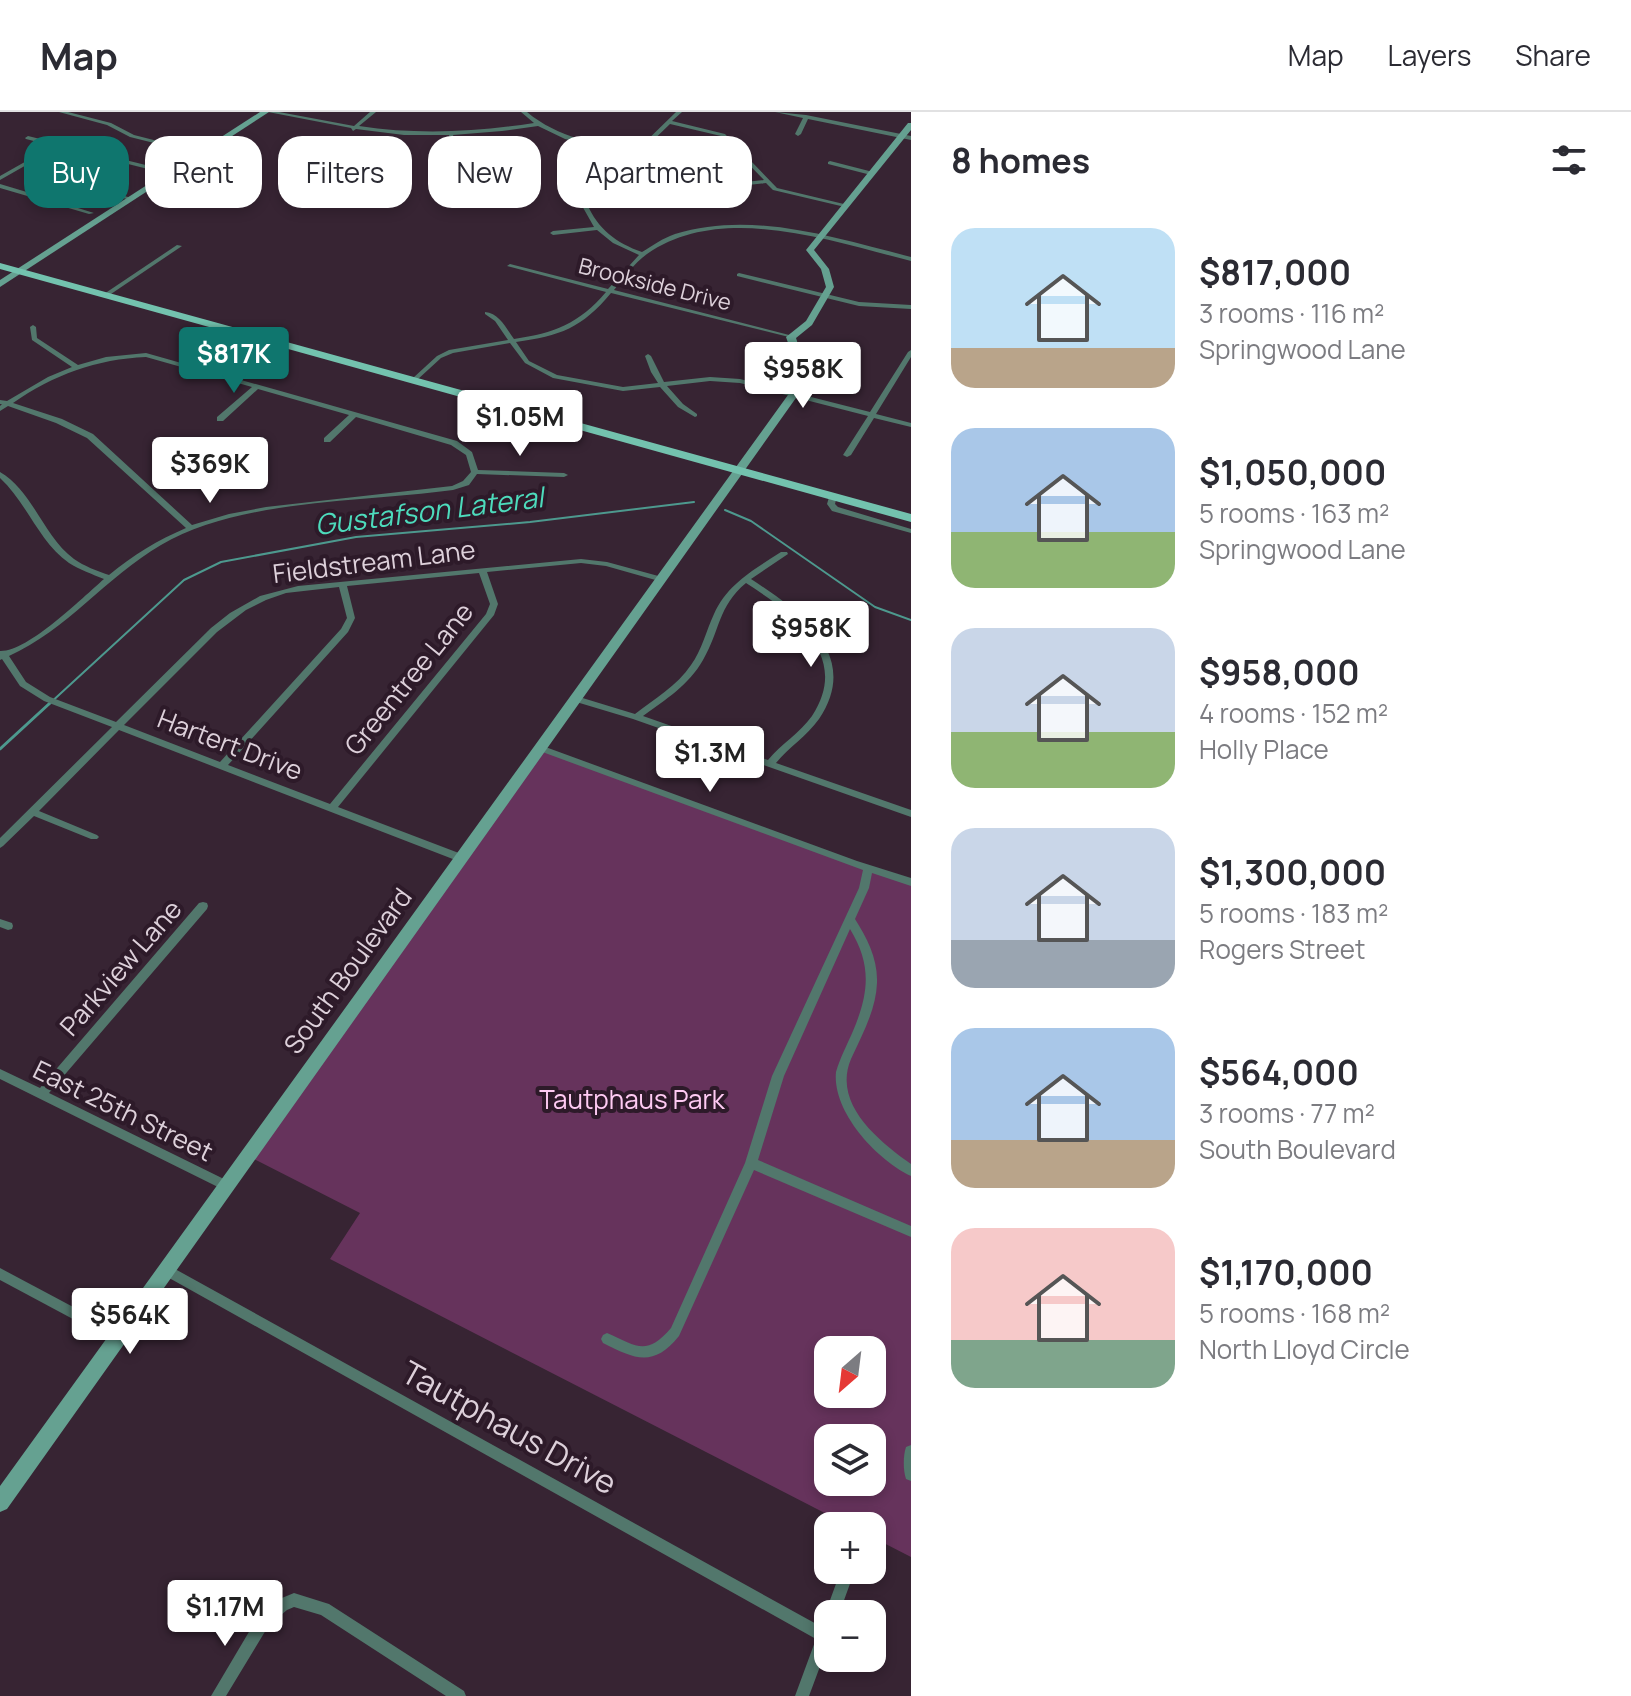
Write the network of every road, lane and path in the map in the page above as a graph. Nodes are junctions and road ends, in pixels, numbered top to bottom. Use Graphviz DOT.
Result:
graph roads {
  1 [pos="62,112"];
  2 [pos="268,112"];
  3 [pos="373,112"];
  4 [pos="524,112"];
  5 [pos="679,112"];
  6 [pos="778,112"];
  7 [pos="806,117"];
  8 [pos="668,122"];
  9 [pos="539,124"];
  10 [pos="911,125"];
  11 [pos="353,129"];
  12 [pos="798,134"];
  13 [pos="229,136"];
  14 [pos="451,136"];
  15 [pos="568,136"];
  16 [pos="653,136"];
  17 [pos="906,137"];
  18 [pos="145,139"];
  19 [pos="830,163"];
  20 [pos="24,164"];
  21 [pos="871,173"];
  22 [pos="0,178"];
  23 [pos="765,182"];
  24 [pos="752,183"];
  25 [pos="0,186"];
  26 [pos="145,189"];
  27 [pos="24,193"];
  28 [pos="130,199"];
  29 [pos="845,205"];
  30 [pos="74,208"];
  31 [pos="586,208"];
  32 [pos="91,213"];
  33 [pos="598,228"];
  34 [pos="553,233"];
  35 [pos="819,238"];
  36 [pos="179,246"];
  37 [pos="643,254"];
  38 [pos="911,259"];
  39 [pos="0,266"];
  40 [pos="510,266"];
  41 [pos="17,271"];
  42 [pos="739,275"];
  43 [pos="0,284"];
  44 [pos="611,291"];
  45 [pos="106,295"];
  46 [pos="826,296"];
  47 [pos="911,307"];
  48 [pos="487,313"];
  49 [pos="33,327"];
  50 [pos="791,337"];
  51 [pos="511,339"];
  52 [pos="648,356"];
  53 [pos="909,358"];
  54 [pos="77,367"];
  55 [pos="415,379"];
  56 [pos="258,386"];
  57 [pos="665,386"];
  58 [pos="793,394"];
  59 [pos="2,405"];
  60 [pos="355,414"];
  61 [pos="871,414"];
  62 [pos="695,415"];
  63 [pos="220,419"];
  64 [pos="911,425"];
  65 [pos="327,440"];
  66 [pos="847,455"];
  67 [pos="738,471"];
  68 [pos="0,474"];
  69 [pos="474,474"];
  70 [pos="564,475"];
  71 [pos="833,496"];
  72 [pos="911,518"];
  73 [pos="191,528"];
  74 [pos="911,531"];
  75 [pos="784,554"];
  76 [pos="482,571"];
  77 [pos="110,578"];
  78 [pos="659,579"];
  79 [pos="745,579"];
  80 [pos="343,585"];
  81 [pos="1,655"];
  82 [pos="576,699"];
  83 [pos="636,717"];
  84 [pos="120,726"];
  85 [pos="540,748"];
  86 [pos="223,765"];
  87 [pos="769,765"];
  88 [pos="333,807"];
  89 [pos="33,812"];
  90 [pos="911,814"];
  91 [pos="94,837"];
  92 [pos="0,844"];
  93 [pos="461,858"];
  94 [pos="868,869"];
  95 [pos="911,882"];
  96 [pos="203,906"];
  97 [pos="850,919"];
  98 [pos="0,1074"];
  99 [pos="41,1095"];
  100 [pos="751,1163"];
  101 [pos="911,1171"];
  102 [pos="226,1186"];
  103 [pos="911,1232"];
  104 [pos="166,1270"];
  105 [pos="0,1274"];
  106 [pos="118,1337"];
  107 [pos="607,1339"];
  108 [pos="910,1456"];
  109 [pos="911,1474"];
  110 [pos="0,1502"];
  111 [pos="814,1623"];
  112 [pos="814,1663"];
  113 [pos="218,1696"];
  114 [pos="459,1696"];
  115 [pos="802,1696"];
  1 -- 18 [label="street"];
  2 -- 11 [label="street"];
  2 -- 13 [label="street"];
  3 -- 11 [label="street"];
  4 -- 9 [label="street"];
  5 -- 8 [label="street"];
  6 -- 7 [label="street"];
  7 -- 12 [label="street"];
  7 -- 17 [label="street"];
  8 -- 16 [label="street"];
  8 -- 23 [label="street"];
  9 -- 14 [label="street"];
  9 -- 15 [label="street"];
  10 -- 17 [label="street"];
  11 -- 14 [label="street"];
  17 -- 21 [label="street"];
  19 -- 21 [label="street"];
  20 -- 22 [label="street"];
  21 -- 29 [label="street"];
  23 -- 24 [label="street"];
  23 -- 29 [label="street"];
  25 -- 27 [label="street"];
  26 -- 28 [label="street"];
  28 -- 41 [label="street"];
  29 -- 35 [label="street"];
  30 -- 32 [label="street"];
  31 -- 33 [label="street"];
  33 -- 34 [label="street"];
  33 -- 37 [label="street"];
  35 -- 37 [label="street"];
  35 -- 38 [label="street"];
  35 -- 46 [label="street"];
  36 -- 45 [label="street"];
  37 -- 44 [label="street"];
  39 -- 41 [label="main road"];
  40 -- 44 [label="street, Brookside Drive"];
  41 -- 43 [label="street"];
  41 -- 45 [label="main road"];
  42 -- 46 [label="street"];
  44 -- 50 [label="street, Brookside Drive"];
  44 -- 51 [label="street"];
  45 -- 55 [label="main road"];
  46 -- 47 [label="street"];
  46 -- 50 [label="street"];
  48 -- 51 [label="street"];
  49 -- 54 [label="street"];
  50 -- 58 [label="street"];
  51 -- 55 [label="street"];
  51 -- 57 [label="street"];
  52 -- 57 [label="street"];
  53 -- 61 [label="street"];
  54 -- 56 [label="street"];
  54 -- 59 [label="street"];
  55 -- 67 [label="main road"];
  56 -- 60 [label="street"];
  56 -- 63 [label="street"];
  57 -- 58 [label="street"];
  57 -- 62 [label="street"];
  58 -- 61 [label="street"];
  58 -- 67 [label="street, South Boulevard"];
  59 -- 73 [label="street"];
  60 -- 65 [label="street"];
  60 -- 69 [label="street"];
  61 -- 64 [label="street"];
  61 -- 66 [label="street"];
  67 -- 71 [label="main road"];
  67 -- 78 [label="street, South Boulevard"];
  68 -- 77 [label="street"];
  69 -- 70 [label="street"];
  69 -- 73 [label="street"];
  71 -- 72 [label="main road"];
  71 -- 74 [label="street"];
  73 -- 77 [label="street"];
  75 -- 79 [label="street"];
  76 -- 78 [label="street, Fieldstream Lane"];
  76 -- 80 [label="street, Fieldstream Lane"];
  76 -- 88 [label="street, Greentree Lane"];
  77 -- 81 [label="street"];
  78 -- 82 [label="street, South Boulevard"];
  79 -- 83 [label="street"];
  79 -- 87 [label="street"];
  80 -- 84 [label="street, Fieldstream Lane"];
  80 -- 86 [label="street"];
  81 -- 84 [label="street, Hartert Drive"];
  82 -- 83 [label="street"];
  82 -- 85 [label="street, South Boulevard"];
  83 -- 87 [label="street"];
  84 -- 86 [label="street, Hartert Drive"];
  84 -- 89 [label="street, Fieldstream Lane"];
  85 -- 93 [label="street, South Boulevard"];
  85 -- 94 [label="street"];
  86 -- 88 [label="street, Hartert Drive"];
  87 -- 90 [label="street"];
  88 -- 93 [label="street, Hartert Drive"];
  89 -- 91 [label="street"];
  89 -- 92 [label="street, Fieldstream Lane"];
  93 -- 102 [label="street, South Boulevard"];
  94 -- 95 [label="street"];
  94 -- 97 [label="street"];
  96 -- 99 [label="street, Parkview Lane"];
  97 -- 100 [label="street"];
  97 -- 101 [label="street"];
  98 -- 99 [label="street, East 25th Street"];
  99 -- 102 [label="street, East 25th Street"];
  100 -- 103 [label="street"];
  100 -- 107 [label="street"];
  102 -- 104 [label="street, South Boulevard"];
  104 -- 106 [label="street, South Boulevard"];
  104 -- 111 [label="street, Tautphaus Drive"];
  105 -- 106 [label="street"];
  106 -- 110 [label="street, South Boulevard"];
  108 -- 109 [label="street"];
  112 -- 115 [label="street"];
  113 -- 114 [label="street"];
}
